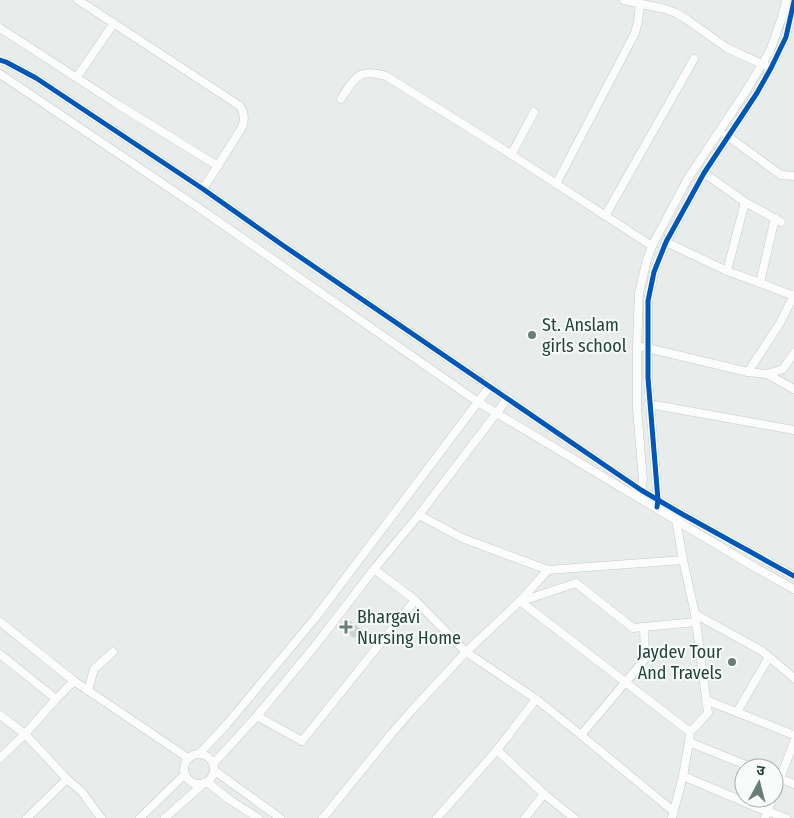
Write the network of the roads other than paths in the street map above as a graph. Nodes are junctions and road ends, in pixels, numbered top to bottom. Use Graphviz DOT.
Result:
graph roads {
  1 [pos="78,0"];
  2 [pos="786,0"];
  3 [pos="626,1"];
  4 [pos="794,1"];
  5 [pos="640,4"];
  6 [pos="114,23"];
  7 [pos="0,28"];
  8 [pos="694,59"];
  9 [pos="0,60"];
  10 [pos="763,64"];
  11 [pos="771,68"];
  12 [pos="0,74"];
  13 [pos="77,78"];
  14 [pos="341,99"];
  15 [pos="534,112"];
  16 [pos="721,130"];
  17 [pos="729,137"];
  18 [pos="511,155"];
  19 [pos="218,166"];
  20 [pos="704,173"];
  21 [pos="794,176"];
  22 [pos="556,184"];
  23 [pos="202,188"];
  24 [pos="745,202"];
  25 [pos="605,216"];
  26 [pos="666,242"];
  27 [pos="652,246"];
  28 [pos="726,271"];
  29 [pos="760,283"];
  30 [pos="794,296"];
  31 [pos="637,346"];
  32 [pos="648,348"];
  33 [pos="794,353"];
  34 [pos="748,372"];
  35 [pos="767,374"];
  36 [pos="490,386"];
  37 [pos="794,390"];
  38 [pos="508,398"];
  39 [pos="478,402"];
  40 [pos="649,404"];
  41 [pos="496,412"];
  42 [pos="794,430"];
  43 [pos="642,490"];
  44 [pos="639,498"];
  45 [pos="657,504"];
  46 [pos="419,515"];
  47 [pos="676,520"];
  48 [pos="683,560"];
  49 [pos="374,569"];
  50 [pos="548,570"];
  51 [pos="794,576"];
  52 [pos="794,589"];
  53 [pos="415,600"];
  54 [pos="520,601"];
  55 [pos="696,618"];
  56 [pos="0,622"];
  57 [pos="644,627"];
  58 [pos="113,652"];
  59 [pos="466,652"];
  60 [pos="0,654"];
  61 [pos="769,657"];
  62 [pos="794,678"];
  63 [pos="74,681"];
  64 [pos="625,682"];
  65 [pos="88,691"];
  66 [pos="56,699"];
  67 [pos="536,699"];
  68 [pos="706,700"];
  69 [pos="737,712"];
  70 [pos="0,715"];
  71 [pos="257,716"];
  72 [pos="690,732"];
  73 [pos="25,734"];
  74 [pos="581,735"];
  75 [pos="794,735"];
  76 [pos="689,742"];
  77 [pos="794,742"];
  78 [pos="497,750"];
  79 [pos="200,753"];
  80 [pos="0,758"];
  81 [pos="188,758"];
  82 [pos="734,760"];
  83 [pos="214,763"];
  84 [pos="784,763"];
  85 [pos="214,772"];
  86 [pos="185,774"];
  87 [pos="683,776"];
  88 [pos="67,779"];
  89 [pos="205,783"];
  90 [pos="544,794"];
  91 [pos="673,814"];
  92 [pos="766,815"];
  93 [pos="26,818"];
  94 [pos="101,818"];
  95 [pos="140,818"];
  96 [pos="165,818"];
  97 [pos="258,818"];
  98 [pos="280,818"];
  99 [pos="323,818"];
  100 [pos="436,818"];
  101 [pos="525,818"];
  102 [pos="574,818"];
  103 [pos="786,818"];
  1 -- 6 [label="street"];
  2 -- 10 [label="street"];
  3 -- 5 [label="street"];
  4 -- 11 [label="street"];
  5 -- 10 [label="street"];
  5 -- 22 [label="street"];
  6 -- 13 [label="street"];
  6 -- 19 [label="street"];
  7 -- 13 [label="street"];
  8 -- 25 [label="street"];
  9 -- 23 [label="street"];
  10 -- 11 [label="street"];
  10 -- 16 [label="street"];
  11 -- 17 [label="street"];
  12 -- 39 [label="street"];
  13 -- 19 [label="street"];
  14 -- 18 [label="street"];
  15 -- 18 [label="street"];
  16 -- 17 [label="street"];
  16 -- 27 [label="street"];
  17 -- 20 [label="street"];
  17 -- 21 [label="street"];
  18 -- 22 [label="street"];
  19 -- 23 [label="street"];
  20 -- 24 [label="street"];
  20 -- 26 [label="street"];
  22 -- 25 [label="street"];
  23 -- 36 [label="street"];
  24 -- 28 [label="street"];
  24 -- 29 [label="street"];
  25 -- 27 [label="street"];
  26 -- 28 [label="street"];
  26 -- 32 [label="street"];
  27 -- 31 [label="street"];
  28 -- 29 [label="street"];
  29 -- 30 [label="street"];
  30 -- 34 [label="street"];
  31 -- 32 [label="street"];
  31 -- 43 [label="street"];
  32 -- 34 [label="street"];
  32 -- 40 [label="street"];
  33 -- 35 [label="street"];
  34 -- 35 [label="street"];
  35 -- 37 [label="street"];
  36 -- 38 [label="street"];
  36 -- 39 [label="street"];
  38 -- 41 [label="street"];
  38 -- 43 [label="street"];
  39 -- 41 [label="street"];
  39 -- 79 [label="street"];
  40 -- 42 [label="street"];
  40 -- 45 [label="street"];
  41 -- 44 [label="street"];
  41 -- 46 [label="street"];
  43 -- 44 [label="street"];
  43 -- 45 [label="street"];
  44 -- 45 [label="street"];
  45 -- 47 [label="street"];
  45 -- 51 [label="street"];
  46 -- 49 [label="street"];
  46 -- 50 [label="street"];
  47 -- 48 [label="street"];
  47 -- 52 [label="street"];
  48 -- 50 [label="street"];
  48 -- 55 [label="street"];
  49 -- 53 [label="street"];
  49 -- 71 [label="street"];
  50 -- 54 [label="street"];
  53 -- 59 [label="street"];
  53 -- 71 [label="street"];
  54 -- 57 [label="street"];
  54 -- 59 [label="street"];
  54 -- 64 [label="street"];
  55 -- 57 [label="street"];
  55 -- 61 [label="street"];
  55 -- 68 [label="street"];
  56 -- 63 [label="street"];
  57 -- 64 [label="street"];
  58 -- 65 [label="street"];
  59 -- 67 [label="street"];
  59 -- 99 [label="street"];
  60 -- 66 [label="street"];
  61 -- 62 [label="street"];
  61 -- 69 [label="street"];
  63 -- 65 [label="street"];
  63 -- 66 [label="street"];
  64 -- 72 [label="street"];
  64 -- 74 [label="street"];
  65 -- 81 [label="street"];
  66 -- 73 [label="street"];
  67 -- 74 [label="street"];
  67 -- 78 [label="street"];
  68 -- 69 [label="street"];
  68 -- 72 [label="street"];
  69 -- 75 [label="street"];
  70 -- 73 [label="street"];
  71 -- 83 [label="street"];
  72 -- 76 [label="street"];
  73 -- 80 [label="street"];
  73 -- 88 [label="street"];
  74 -- 91 [label="street"];
  76 -- 82 [label="street"];
  76 -- 87 [label="street"];
  77 -- 84 [label="street"];
  78 -- 90 [label="street"];
  78 -- 100 [label="street"];
  79 -- 81 [label="street"];
  79 -- 83 [label="street"];
  81 -- 86 [label="street"];
  83 -- 85 [label="street"];
  85 -- 89 [label="street"];
  85 -- 98 [label="street"];
  86 -- 89 [label="street"];
  86 -- 95 [label="street"];
  87 -- 91 [label="street"];
  87 -- 92 [label="street"];
  88 -- 93 [label="street"];
  88 -- 94 [label="street"];
  89 -- 96 [label="street"];
  89 -- 97 [label="street"];
  90 -- 101 [label="street"];
  90 -- 102 [label="street"];
  92 -- 103 [label="street"];
}
